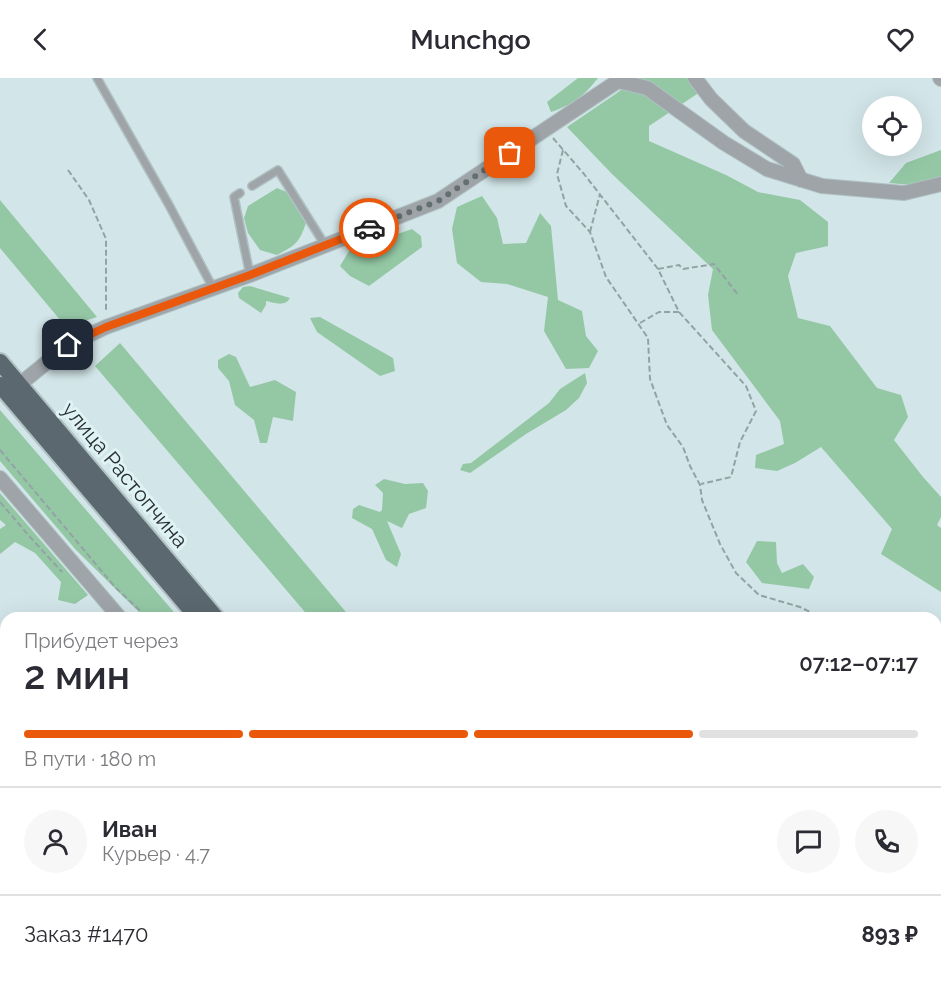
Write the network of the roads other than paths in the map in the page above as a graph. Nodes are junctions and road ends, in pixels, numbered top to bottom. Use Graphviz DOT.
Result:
graph roads {
  1 [pos="97,78"];
  2 [pos="695,78"];
  3 [pos="801,180"];
  4 [pos="941,184"];
  5 [pos="252,186"];
  6 [pos="240,193"];
  7 [pos="325,245"];
  8 [pos="250,275"];
  9 [pos="213,288"];
  10 [pos="0,362"];
  11 [pos="0,385"];
  12 [pos="19,385"];
  13 [pos="0,478"];
  14 [pos="115,612"];
  15 [pos="193,612"];
  16 [pos="211,612"];
  1 -- 9 [label="lane"];
  2 -- 3 [label="street"];
  3 -- 4 [label="street"];
  3 -- 7 [label="street"];
  5 -- 7 [label="lane"];
  6 -- 8 [label="lane"];
  7 -- 8 [label="street"];
  8 -- 9 [label="street"];
  9 -- 12 [label="street"];
  10 -- 12 [label="highway, улица Растопчина"];
  11 -- 15 [label="highway, улица Растопчина"];
  12 -- 16 [label="highway, улица Растопчина"];
  13 -- 14 [label="street"];
}
